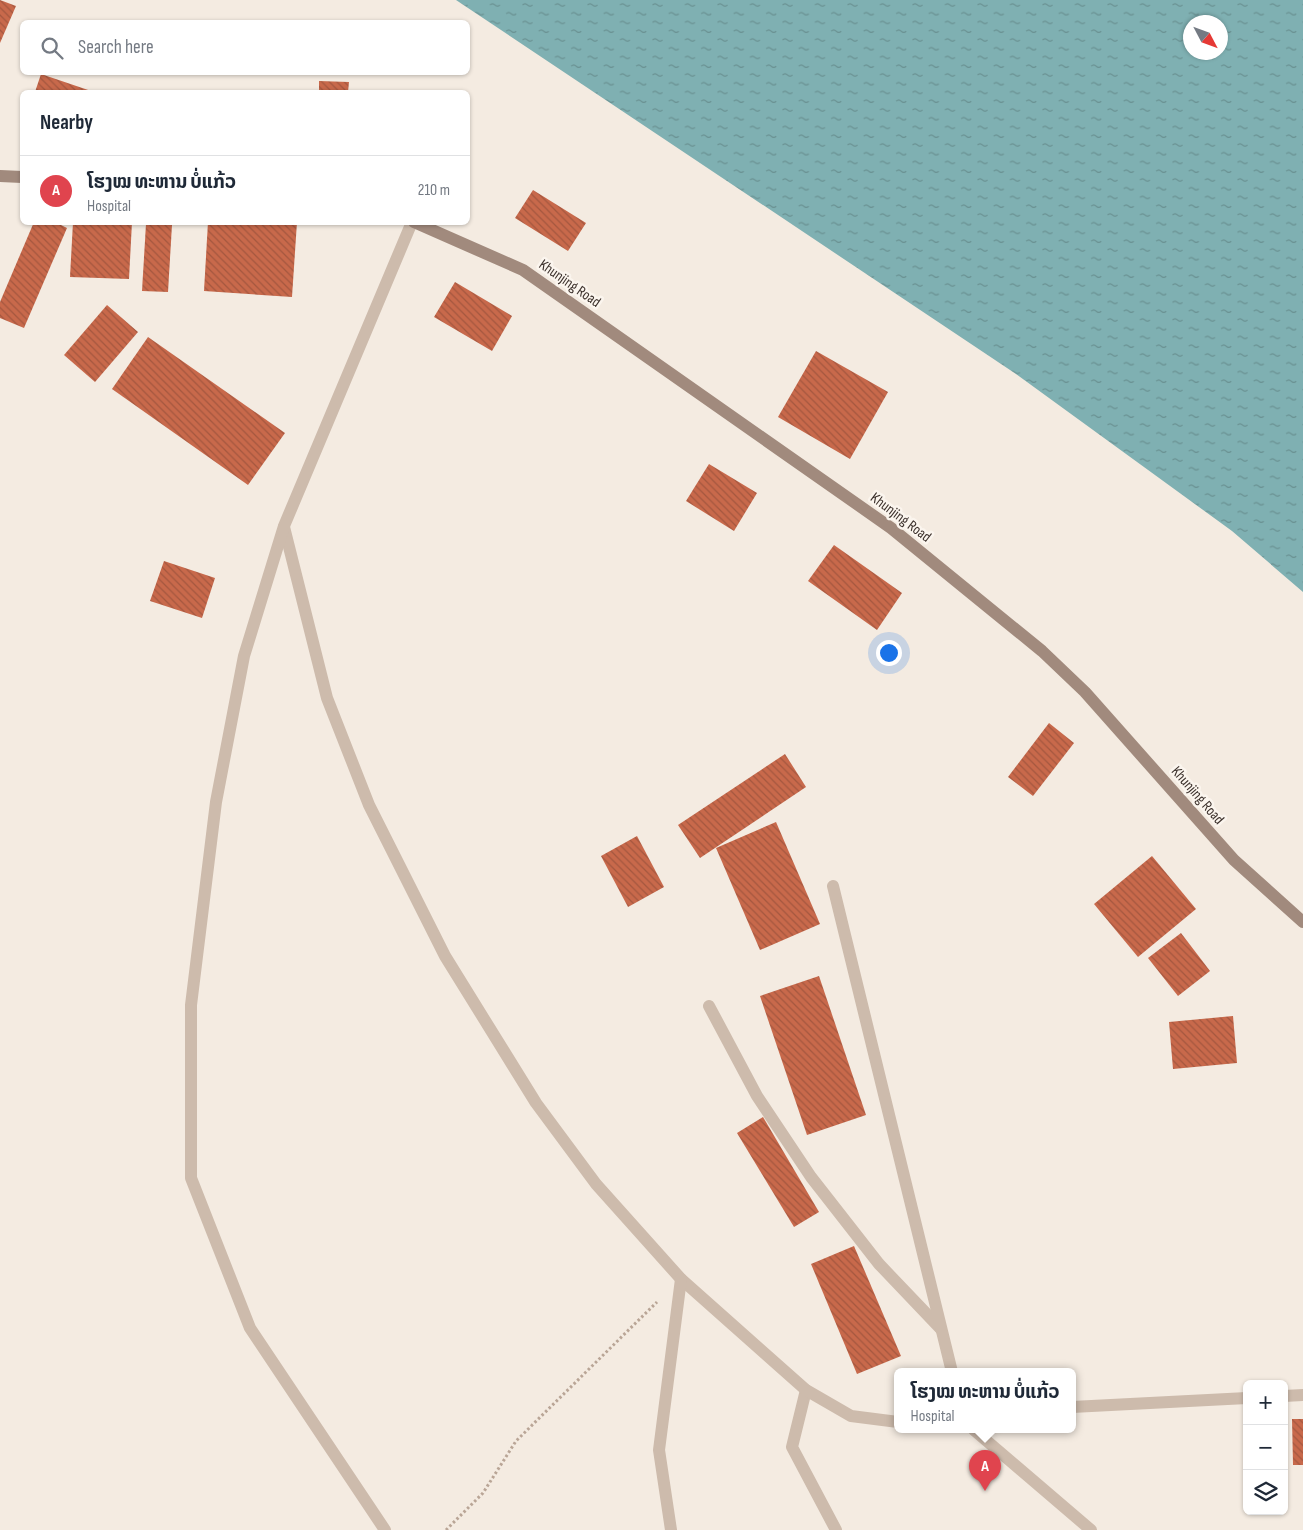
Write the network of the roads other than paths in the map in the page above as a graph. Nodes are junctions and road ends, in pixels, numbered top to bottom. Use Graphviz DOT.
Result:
graph roads {
  1 [pos="0,176"];
  2 [pos="20,177"];
  3 [pos="412,225"];
  4 [pos="420,225"];
  5 [pos="284,526"];
  6 [pos="833,886"];
  7 [pos="1303,922"];
  8 [pos="709,1006"];
  9 [pos="681,1279"];
  10 [pos="941,1329"];
  11 [pos="951,1368"];
  12 [pos="806,1390"];
  13 [pos="1303,1395"];
  14 [pos="1288,1396"];
  15 [pos="1243,1398"];
  16 [pos="1076,1407"];
  17 [pos="894,1421"];
  18 [pos="978,1433"];
  19 [pos="385,1530"];
  20 [pos="671,1530"];
  21 [pos="836,1530"];
  22 [pos="1091,1530"];
  1 -- 2 [label="main road"];
  3 -- 5 [label="street"];
  4 -- 7 [label="main road, Khunjing Road"];
  5 -- 9 [label="street"];
  5 -- 19 [label="street"];
  6 -- 10 [label="street"];
  8 -- 10 [label="street"];
  9 -- 12 [label="street"];
  9 -- 20 [label="street"];
  10 -- 11 [label="street"];
  12 -- 17 [label="street"];
  12 -- 21 [label="street"];
  13 -- 14 [label="street"];
  15 -- 16 [label="street"];
  18 -- 22 [label="street"];
}
